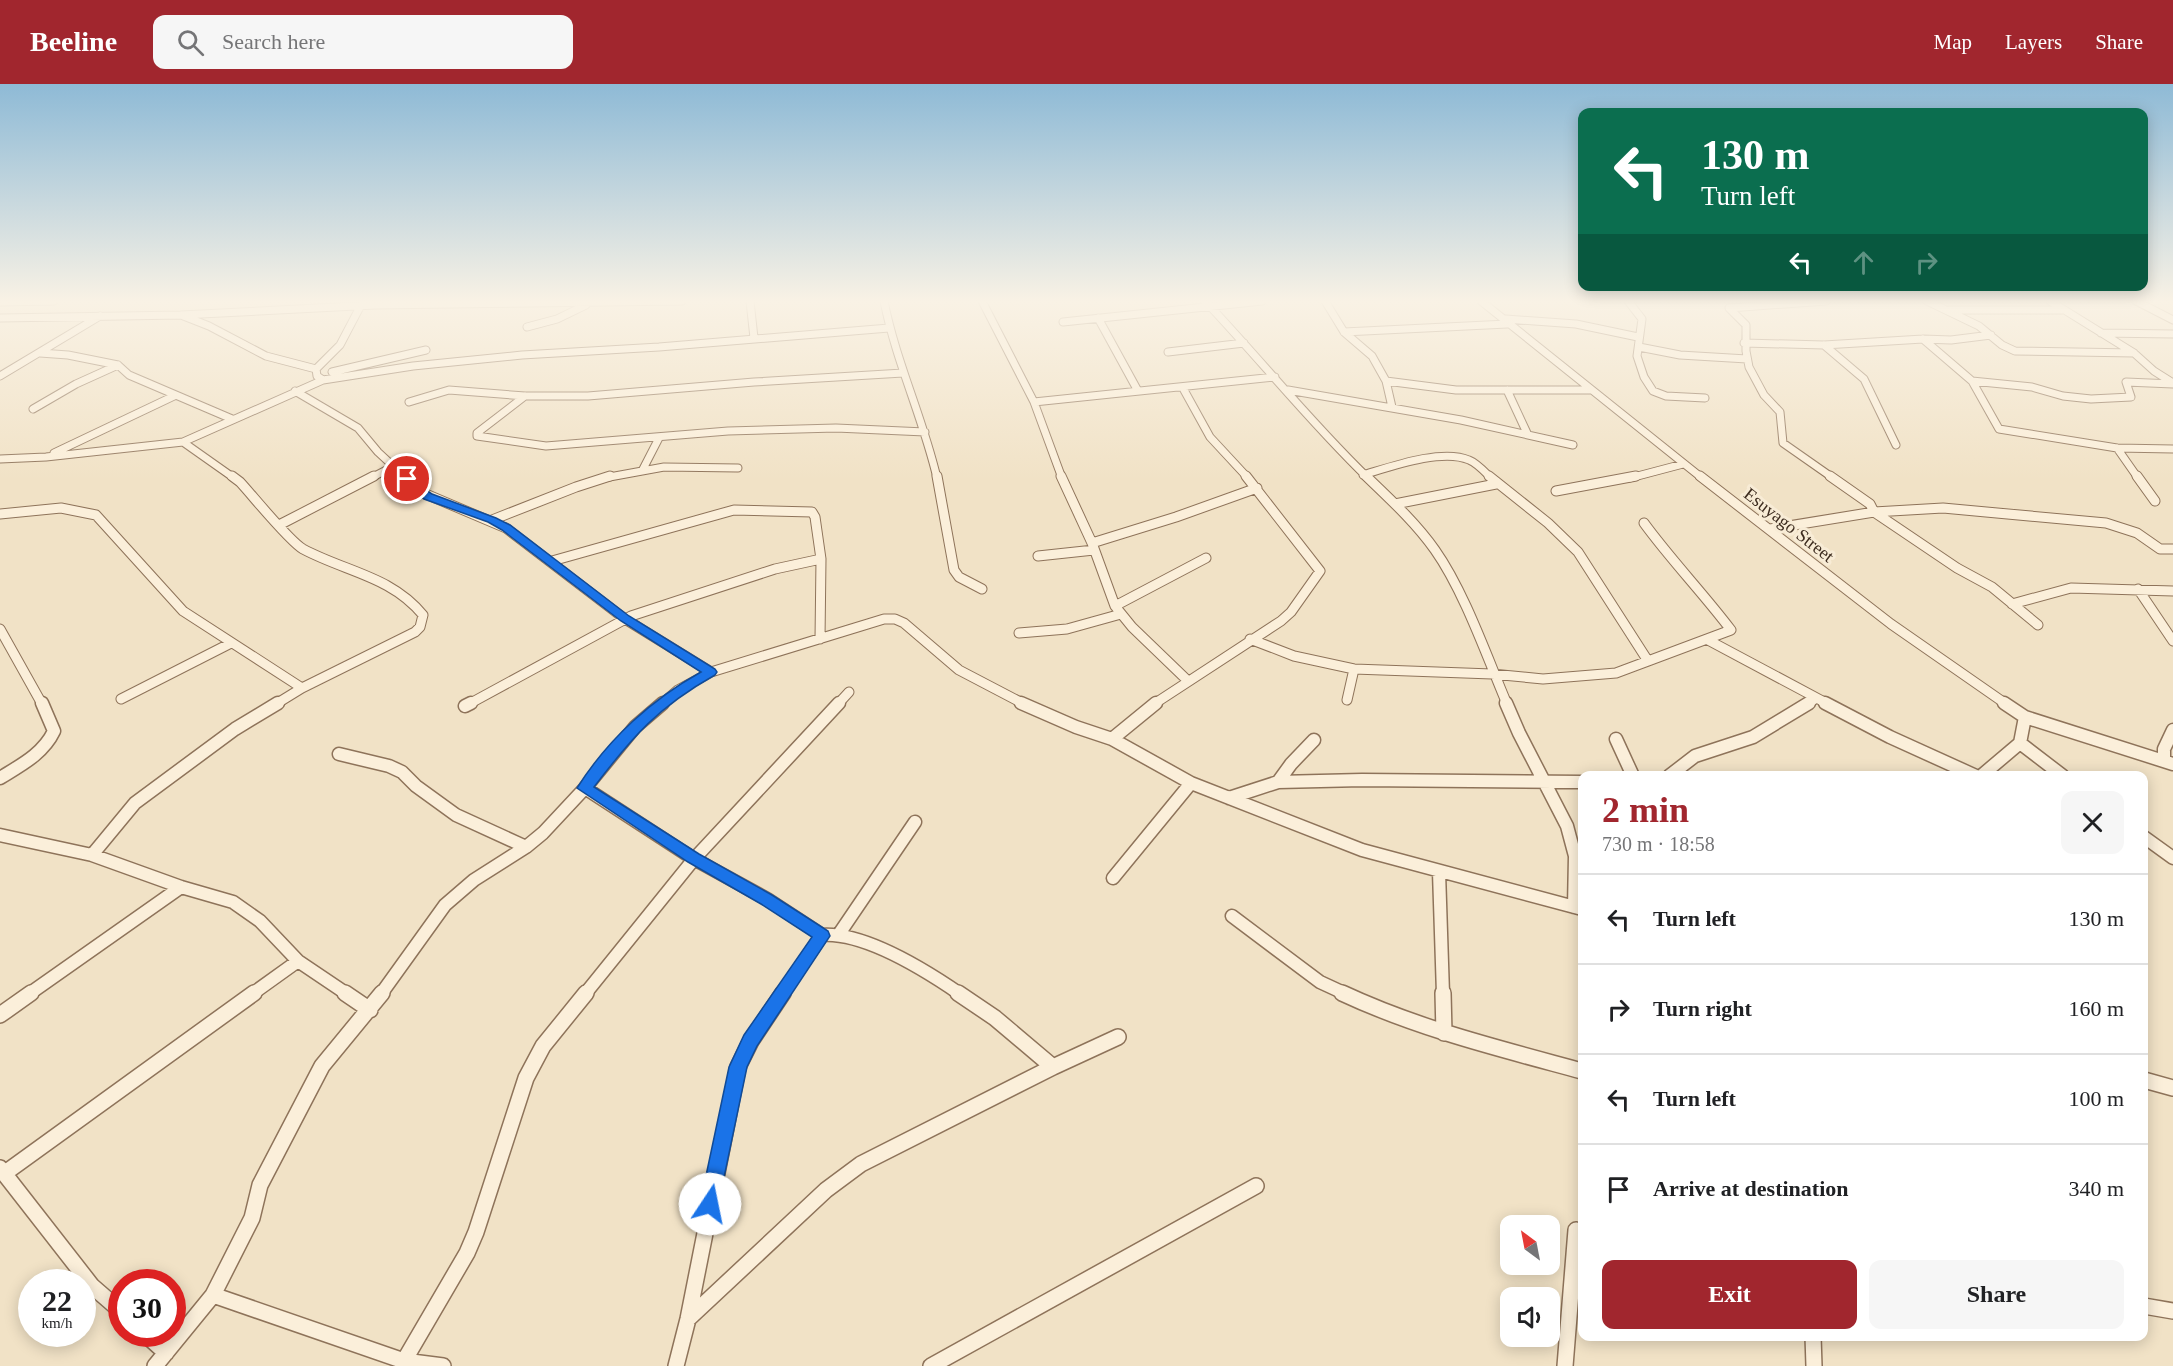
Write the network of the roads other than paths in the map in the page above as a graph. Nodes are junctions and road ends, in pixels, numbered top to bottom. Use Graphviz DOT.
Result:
graph roads {
  1 [pos="26,361"];
  2 [pos="97,361"];
  3 [pos="279,361"];
  4 [pos="329,361"];
  5 [pos="380,361"];
  6 [pos="464,361"];
  7 [pos="899,361"];
  8 [pos="1013,361"];
  9 [pos="1120,361"];
  10 [pos="1260,361"];
  11 [pos="1375,361"];
  12 [pos="1555,361"];
  13 [pos="1639,361"];
  14 [pos="1748,361"];
  15 [pos="1843,361"];
  16 [pos="1948,361"];
  17 [pos="2143,361"];
  18 [pos="118,365"];
  19 [pos="903,373"];
  20 [pos="319,375"];
  21 [pos="0,376"];
  22 [pos="1275,377"];
  23 [pos="1386,381"];
  24 [pos="1972,381"];
  25 [pos="2173,384"];
  26 [pos="1184,390"];
  27 [pos="1288,390"];
  28 [pos="1507,390"];
  29 [pos="1591,390"];
  30 [pos="295,391"];
  31 [pos="1138,391"];
  32 [pos="174,396"];
  33 [pos="525,396"];
  34 [pos="1705,398"];
  35 [pos="409,402"];
  36 [pos="1034,402"];
  37 [pos="1392,407"];
  38 [pos="33,409"];
  39 [pos="232,419"];
  40 [pos="925,432"];
  41 [pos="1527,433"];
  42 [pos="659,438"];
  43 [pos="183,442"];
  44 [pos="1573,445"];
  45 [pos="1896,445"];
  46 [pos="2117,448"];
  47 [pos="2173,449"];
  48 [pos="46,457"];
  49 [pos="1,459"];
  50 [pos="1683,465"];
  51 [pos="392,467"];
  52 [pos="738,468"];
  53 [pos="643,469"];
  54 [pos="1363,475"];
  55 [pos="1496,484"];
  56 [pos="1257,488"];
  57 [pos="1556,491"];
  58 [pos="2155,501"];
  59 [pos="1395,504"];
  60 [pos="1874,512"];
  61 [pos="0,514"];
  62 [pos="492,520"];
  63 [pos="1644,523"];
  64 [pos="281,524"];
  65 [pos="1770,529"];
  66 [pos="1093,546"];
  67 [pos="2173,549"];
  68 [pos="1038,556"];
  69 [pos="1206,558"];
  70 [pos="821,559"];
  71 [pos="552,561"];
  72 [pos="2138,588"];
  73 [pos="982,589"];
  74 [pos="2173,591"];
  75 [pos="2012,604"];
  76 [pos="1118,610"];
  77 [pos="625,619"];
  78 [pos="2038,625"];
  79 [pos="0,629"];
  80 [pos="1019,633"];
  81 [pos="819,639"];
  82 [pos="1250,639"];
  83 [pos="1708,640"];
  84 [pos="2173,641"];
  85 [pos="231,643"];
  86 [pos="1648,661"];
  87 [pos="1354,669"];
  88 [pos="711,672"];
  89 [pos="1492,674"];
  90 [pos="1188,680"];
  91 [pos="302,688"];
  92 [pos="849,692"];
  93 [pos="121,699"];
  94 [pos="1815,699"];
  95 [pos="1347,700"];
  96 [pos="465,706"];
  97 [pos="2025,717"];
  98 [pos="2173,730"];
  99 [pos="1112,739"];
  100 [pos="1617,739"];
  101 [pos="1314,740"];
  102 [pos="2020,743"];
  103 [pos="339,754"];
  104 [pos="2168,762"];
  105 [pos="1631,771"];
  106 [pos="1676,771"];
  107 [pos="1965,771"];
  108 [pos="1987,771"];
  109 [pos="2056,771"];
  110 [pos="0,778"];
  111 [pos="1278,782"];
  112 [pos="1578,782"];
  113 [pos="1191,783"];
  114 [pos="1545,783"];
  115 [pos="585,788"];
  116 [pos="1229,798"];
  117 [pos="915,822"];
  118 [pos="0,836"];
  119 [pos="2148,840"];
  120 [pos="526,847"];
  121 [pos="92,855"];
  122 [pos="694,858"];
  123 [pos="2173,858"];
  124 [pos="1439,872"];
  125 [pos="1113,878"];
  126 [pos="181,887"];
  127 [pos="1578,908"];
  128 [pos="1232,916"];
  129 [pos="839,934"];
  130 [pos="822,936"];
  131 [pos="298,961"];
  132 [pos="370,1010"];
  133 [pos="0,1015"];
  134 [pos="1444,1033"];
  135 [pos="1118,1037"];
  136 [pos="1053,1067"];
  137 [pos="1578,1070"];
  138 [pos="2148,1081"];
  139 [pos="2173,1088"];
  140 [pos="2,1171"];
  141 [pos="1256,1186"];
  142 [pos="1576,1230"];
  143 [pos="213,1295"];
  144 [pos="108,1300"];
  145 [pos="2148,1307"];
  146 [pos="2173,1311"];
  147 [pos="688,1320"];
  148 [pos="1813,1341"];
  149 [pos="159,1347"];
  150 [pos="166,1353"];
  151 [pos="404,1361"];
  152 [pos="155,1366"];
  153 [pos="443,1366"];
  154 [pos="676,1366"];
  155 [pos="931,1366"];
  156 [pos="1565,1366"];
  157 [pos="1814,1366"];
  1 -- 21 [label="street"];
  2 -- 18 [label="street"];
  3 -- 20 [label="street"];
  4 -- 20 [label="street"];
  5 -- 20 [label="street"];
  6 -- 20 [label="street"];
  7 -- 19 [label="street"];
  8 -- 36 [label="street"];
  9 -- 31 [label="street"];
  10 -- 22 [label="street"];
  11 -- 23 [label="street"];
  12 -- 29 [label="street, Esuyago Street"];
  13 -- 34 [label="street"];
  14 -- 60 [label="street"];
  15 -- 45 [label="street"];
  16 -- 24 [label="street"];
  17 -- 25 [label="street"];
  18 -- 32 [label="street"];
  18 -- 38 [label="street"];
  19 -- 33 [label="street"];
  19 -- 40 [label="street"];
  20 -- 30 [label="street"];
  22 -- 26 [label="street"];
  22 -- 27 [label="street"];
  23 -- 28 [label="street"];
  23 -- 37 [label="street"];
  24 -- 25 [label="street"];
  24 -- 46 [label="street"];
  26 -- 31 [label="street"];
  26 -- 56 [label="street"];
  27 -- 37 [label="street"];
  27 -- 54 [label="street"];
  28 -- 29 [label="street"];
  28 -- 41 [label="street"];
  29 -- 50 [label="street, Esuyago Street"];
  30 -- 39 [label="street"];
  30 -- 51 [label="street"];
  31 -- 36 [label="street"];
  32 -- 39 [label="street"];
  32 -- 48 [label="street"];
  33 -- 35 [label="street"];
  33 -- 42 [label="street"];
  36 -- 66 [label="street"];
  37 -- 41 [label="street"];
  39 -- 43 [label="street"];
  40 -- 42 [label="street"];
  40 -- 73 [label="street"];
  41 -- 44 [label="street"];
  42 -- 53 [label="street"];
  43 -- 48 [label="street"];
  43 -- 64 [label="street"];
  46 -- 47 [label="street"];
  46 -- 58 [label="street"];
  48 -- 49 [label="street"];
  50 -- 57 [label="street"];
  50 -- 65 [label="street, Esuyago Street"];
  51 -- 62 [label="street"];
  51 -- 64 [label="street"];
  52 -- 53 [label="street"];
  53 -- 62 [label="street"];
  54 -- 55 [label="street"];
  54 -- 59 [label="street"];
  55 -- 59 [label="street"];
  55 -- 86 [label="street"];
  56 -- 66 [label="street"];
  56 -- 82 [label="street"];
  59 -- 89 [label="street"];
  60 -- 65 [label="street"];
  60 -- 67 [label="street"];
  60 -- 75 [label="street"];
  61 -- 85 [label="street"];
  62 -- 71 [label="street"];
  63 -- 83 [label="street"];
  64 -- 91 [label="street"];
  65 -- 97 [label="street, Esuyago Street"];
  66 -- 68 [label="street"];
  66 -- 76 [label="street"];
  69 -- 76 [label="street"];
  70 -- 71 [label="street"];
  70 -- 77 [label="street"];
  70 -- 81 [label="street"];
  71 -- 77 [label="street"];
  72 -- 74 [label="street"];
  72 -- 75 [label="street"];
  72 -- 84 [label="street"];
  75 -- 78 [label="street"];
  76 -- 80 [label="street"];
  76 -- 90 [label="street"];
  77 -- 88 [label="street"];
  77 -- 96 [label="street"];
  79 -- 110 [label="street"];
  81 -- 88 [label="street"];
  81 -- 99 [label="street"];
  82 -- 87 [label="street"];
  82 -- 90 [label="street"];
  83 -- 86 [label="street"];
  83 -- 94 [label="street"];
  85 -- 91 [label="street"];
  85 -- 93 [label="street"];
  86 -- 89 [label="street"];
  87 -- 89 [label="street"];
  87 -- 95 [label="street"];
  88 -- 115 [label="street"];
  89 -- 114 [label="street"];
  90 -- 99 [label="street"];
  91 -- 121 [label="street"];
  92 -- 122 [label="street"];
  94 -- 106 [label="street"];
  94 -- 107 [label="street"];
  97 -- 102 [label="street"];
  97 -- 104 [label="street, Esuyago Street"];
  98 -- 104 [label="street"];
  99 -- 113 [label="street"];
  100 -- 105 [label="street"];
  101 -- 111 [label="street"];
  102 -- 108 [label="street"];
  102 -- 109 [label="street"];
  103 -- 120 [label="street"];
  111 -- 114 [label="street"];
  111 -- 116 [label="street"];
  112 -- 114 [label="street"];
  113 -- 116 [label="street"];
  113 -- 125 [label="street"];
  114 -- 127 [label="street"];
  115 -- 120 [label="street"];
  115 -- 122 [label="street"];
  116 -- 124 [label="street"];
  117 -- 129 [label="street"];
  118 -- 121 [label="street"];
  119 -- 123 [label="street"];
  120 -- 132 [label="street"];
  121 -- 126 [label="street"];
  122 -- 130 [label="street"];
  122 -- 151 [label="street"];
  124 -- 127 [label="street"];
  124 -- 134 [label="street"];
  126 -- 131 [label="street"];
  126 -- 133 [label="street"];
  128 -- 134 [label="street"];
  129 -- 130 [label="street"];
  129 -- 136 [label="street"];
  130 -- 147 [label="street"];
  131 -- 132 [label="street"];
  131 -- 140 [label="street"];
  132 -- 143 [label="street"];
  134 -- 137 [label="street"];
  135 -- 136 [label="street"];
  136 -- 147 [label="street"];
  138 -- 139 [label="street"];
  140 -- 144 [label="street"];
  141 -- 155 [label="street"];
  142 -- 156 [label="street"];
  143 -- 150 [label="street"];
  143 -- 151 [label="street"];
  145 -- 146 [label="street"];
  147 -- 154 [label="street"];
  148 -- 157 [label="street"];
  149 -- 150 [label="street"];
  150 -- 152 [label="street"];
  151 -- 153 [label="street"];
}
